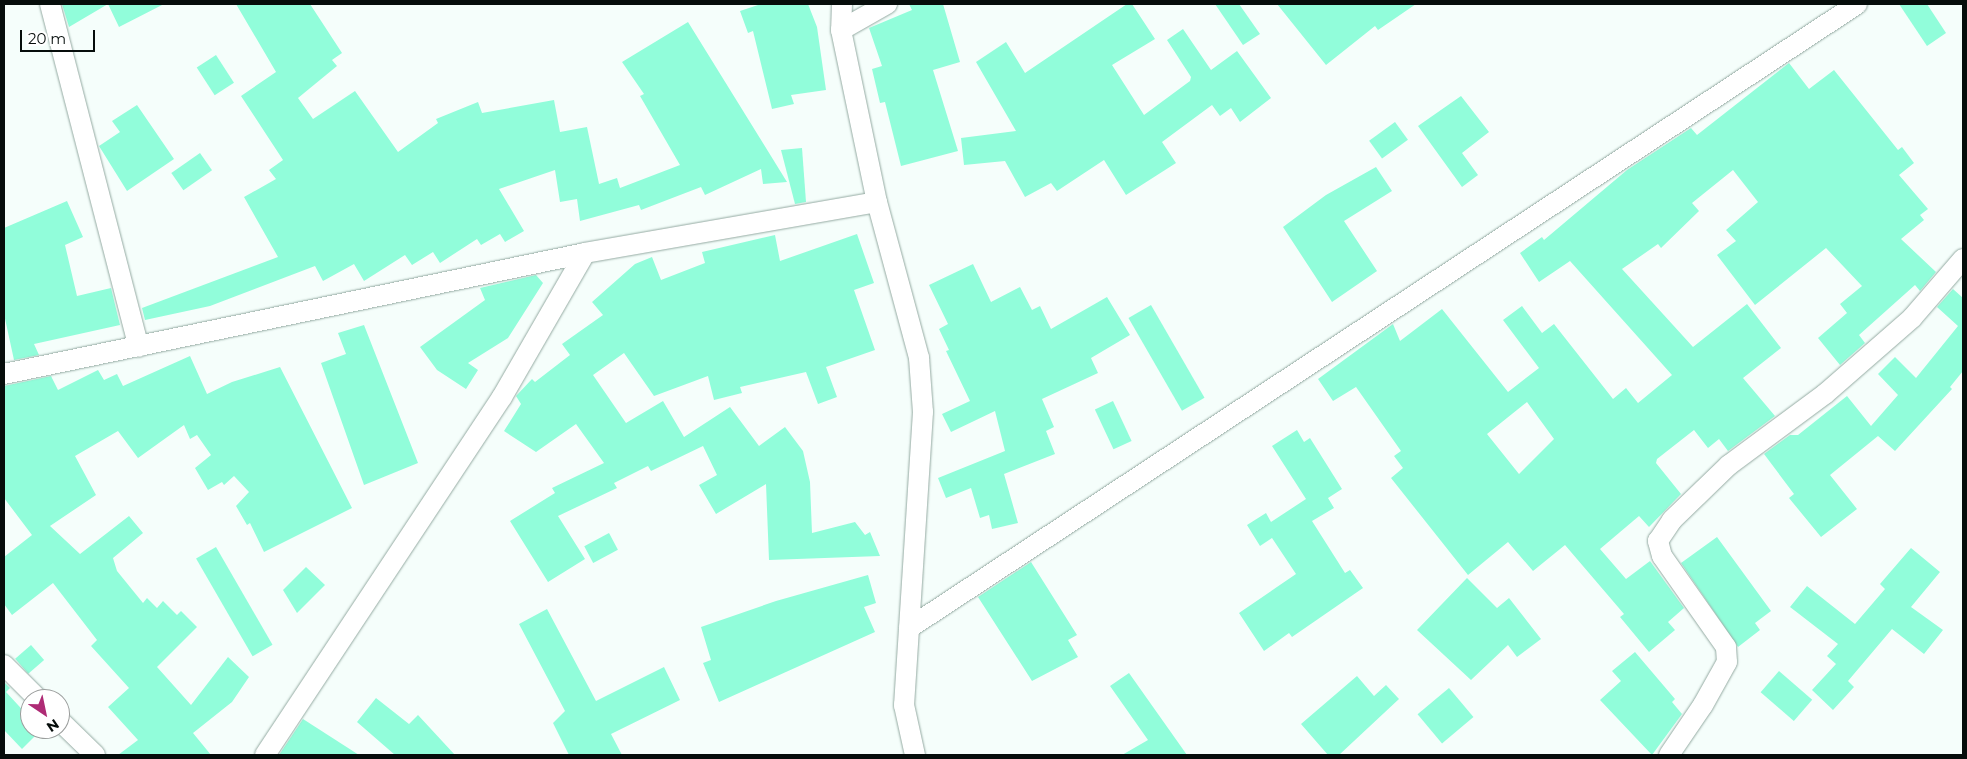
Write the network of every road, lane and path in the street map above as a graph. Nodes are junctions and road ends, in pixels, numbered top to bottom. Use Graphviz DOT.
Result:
graph roads {
  1 [pos="50,4"];
  2 [pos="842,4"];
  3 [pos="886,4"];
  4 [pos="1856,4"];
  5 [pos="841,30"];
  6 [pos="877,202"];
  7 [pos="585,253"];
  8 [pos="1963,259"];
  9 [pos="139,347"];
  10 [pos="4,374"];
  11 [pos="910,628"];
  12 [pos="4,665"];
  13 [pos="28,689"];
  14 [pos="70,731"];
  15 [pos="94,755"];
  16 [pos="265,755"];
  17 [pos="915,755"];
  18 [pos="1669,755"];
  1 -- 9 [label="street"];
  2 -- 5 [label="street"];
  3 -- 5 [label="street"];
  4 -- 11 [label="street"];
  5 -- 6 [label="street"];
  6 -- 7 [label="street"];
  6 -- 11 [label="street"];
  7 -- 9 [label="street"];
  7 -- 16 [label="street"];
  8 -- 18 [label="street"];
  9 -- 10 [label="street"];
  11 -- 17 [label="street"];
  12 -- 13 [label="street"];
  14 -- 15 [label="street"];
}
